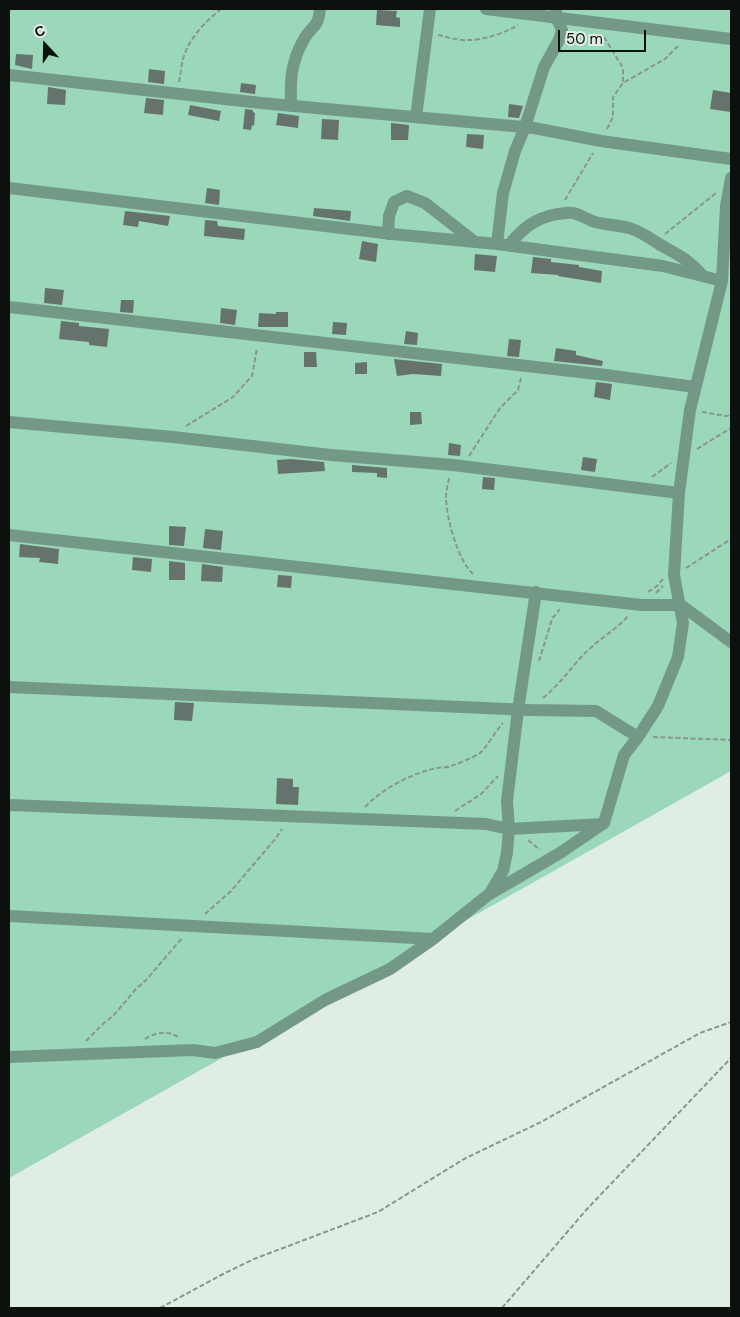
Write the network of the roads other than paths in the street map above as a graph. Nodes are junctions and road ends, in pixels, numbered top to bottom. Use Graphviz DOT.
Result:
graph roads {
  1 [pos="320,9"];
  2 [pos="430,9"];
  3 [pos="486,9"];
  4 [pos="556,13"];
  5 [pos="731,39"];
  6 [pos="9,75"];
  7 [pos="291,106"];
  8 [pos="416,117"];
  9 [pos="525,127"];
  10 [pos="731,159"];
  11 [pos="731,178"];
  12 [pos="9,188"];
  13 [pos="388,234"];
  14 [pos="476,242"];
  15 [pos="503,244"];
  16 [pos="702,276"];
  17 [pos="722,281"];
  18 [pos="9,307"];
  19 [pos="695,387"];
  20 [pos="9,422"];
  21 [pos="679,494"];
  22 [pos="9,535"];
  23 [pos="536,592"];
  24 [pos="681,605"];
  25 [pos="731,642"];
  26 [pos="9,687"];
  27 [pos="524,710"];
  28 [pos="638,737"];
  29 [pos="9,805"];
  30 [pos="604,823"];
  31 [pos="509,829"];
  32 [pos="488,896"];
  33 [pos="9,916"];
  34 [pos="433,939"];
  35 [pos="9,1057"];
  1 -- 7 [label="street"];
  2 -- 8 [label="street"];
  3 -- 4 [label="street"];
  4 -- 5 [label="street"];
  4 -- 9 [label="street"];
  6 -- 7 [label="street"];
  7 -- 8 [label="street"];
  8 -- 9 [label="street"];
  9 -- 10 [label="street"];
  9 -- 15 [label="street"];
  11 -- 17 [label="street"];
  12 -- 13 [label="street"];
  13 -- 14 [label="street"];
  13 -- 14 [label="street"];
  14 -- 15 [label="street"];
  15 -- 16 [label="street"];
  15 -- 16 [label="street"];
  16 -- 17 [label="street"];
  17 -- 19 [label="street"];
  18 -- 19 [label="street"];
  19 -- 21 [label="street"];
  20 -- 21 [label="street"];
  21 -- 24 [label="street"];
  22 -- 23 [label="street"];
  23 -- 24 [label="street"];
  23 -- 27 [label="street"];
  24 -- 25 [label="street"];
  24 -- 28 [label="street"];
  26 -- 27 [label="street"];
  27 -- 28 [label="street"];
  27 -- 31 [label="street"];
  28 -- 30 [label="street"];
  29 -- 31 [label="street"];
  30 -- 31 [label="street"];
  30 -- 32 [label="street"];
  31 -- 32 [label="street"];
  32 -- 34 [label="street"];
  33 -- 34 [label="street"];
  34 -- 35 [label="street"];
}
